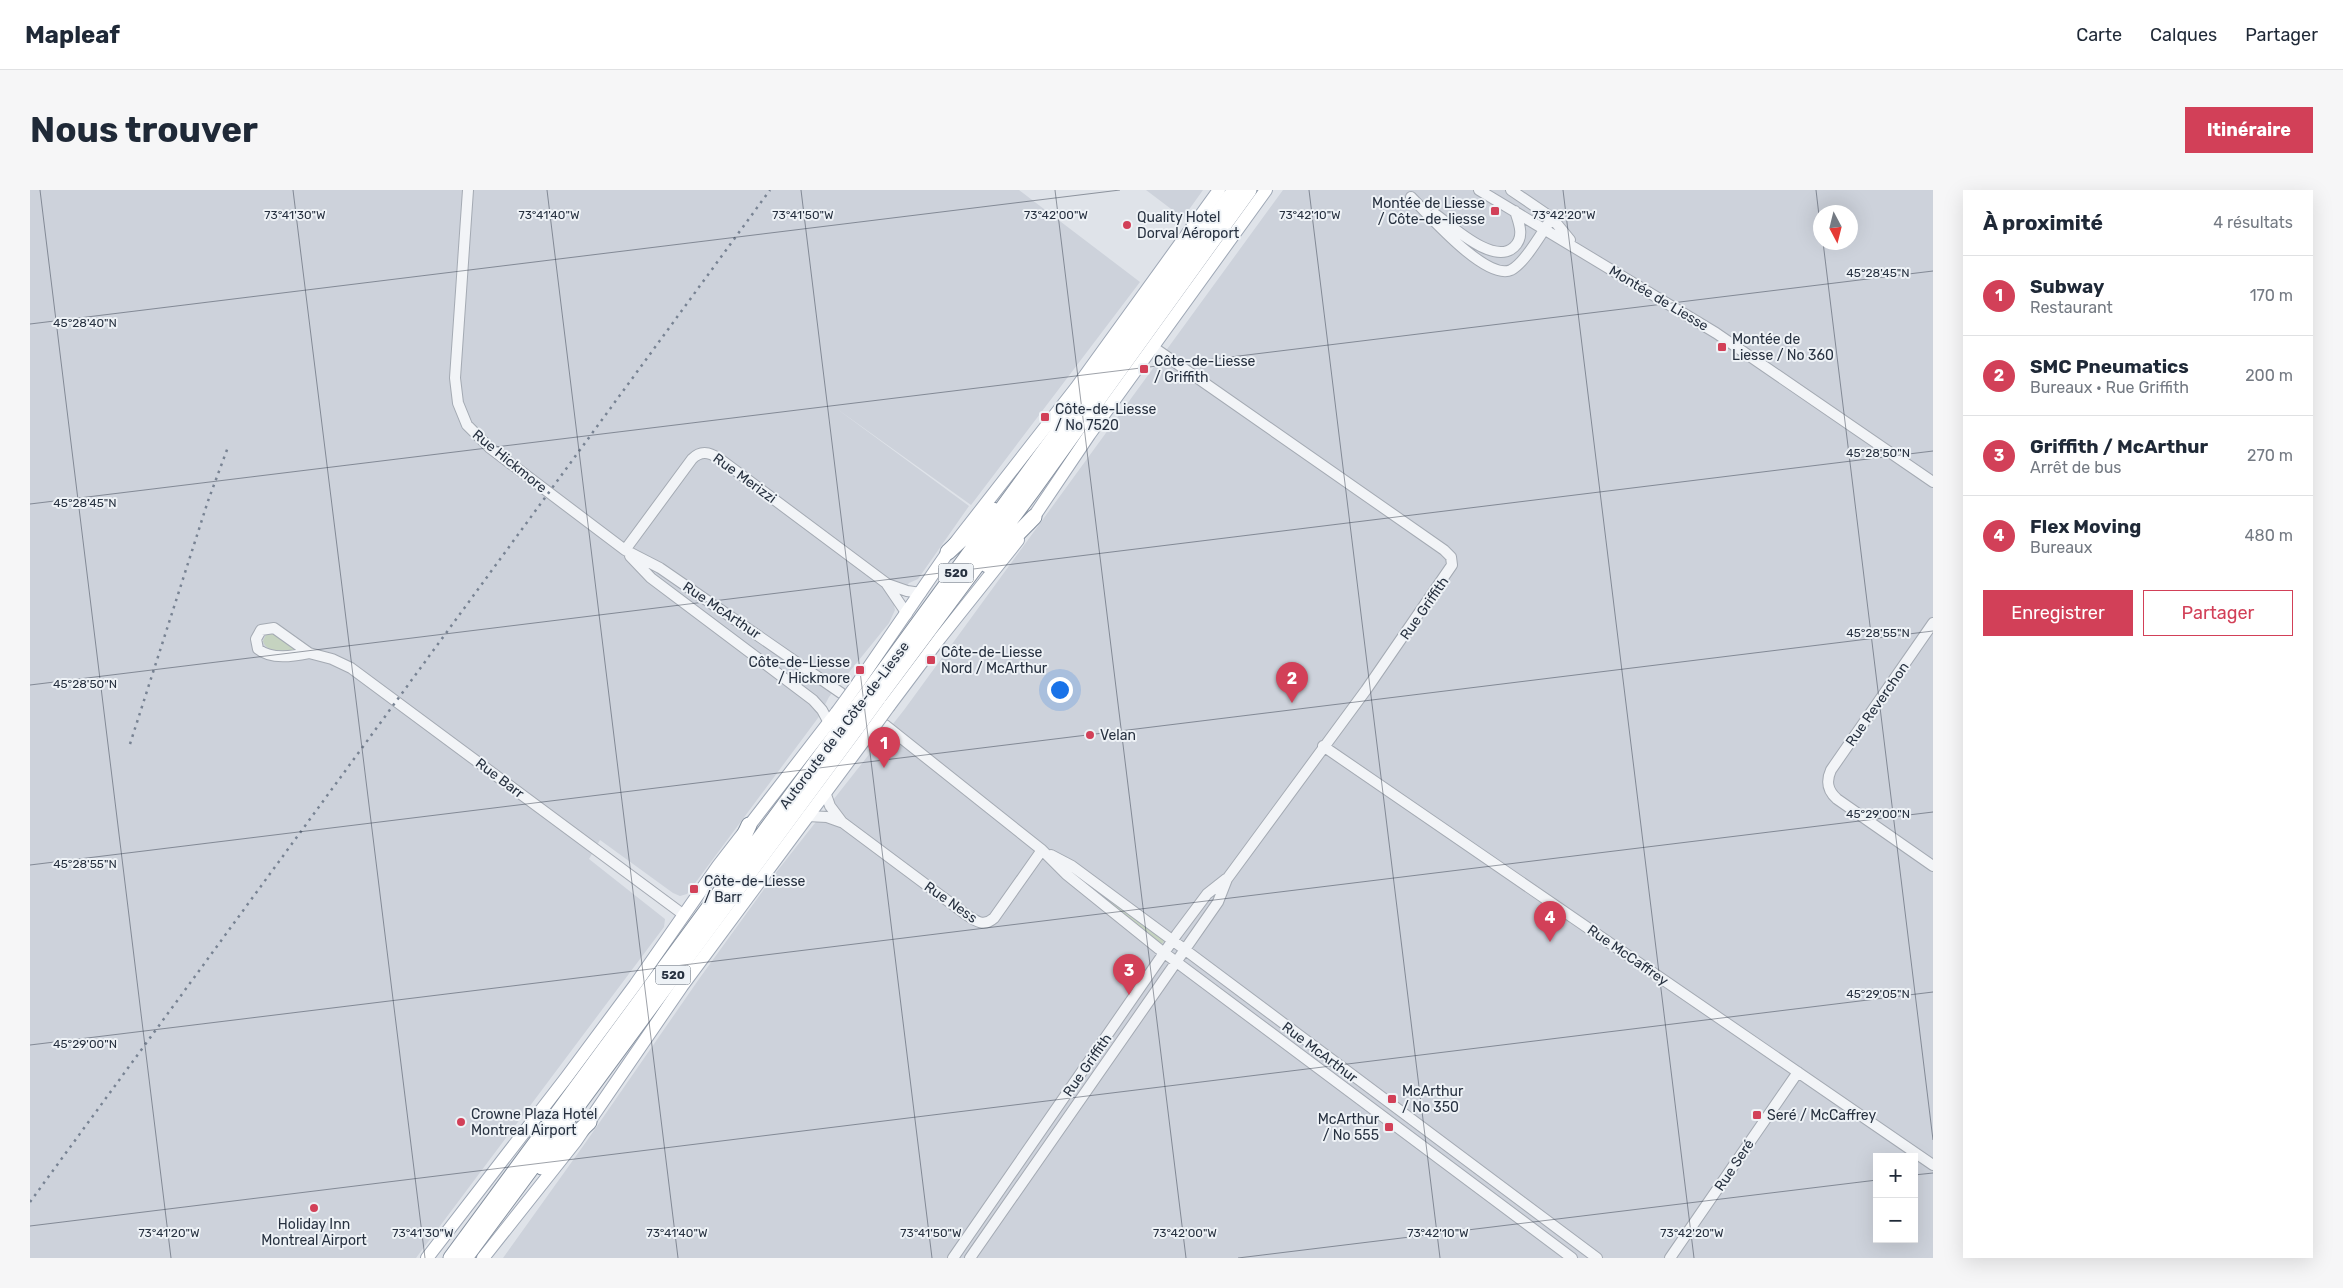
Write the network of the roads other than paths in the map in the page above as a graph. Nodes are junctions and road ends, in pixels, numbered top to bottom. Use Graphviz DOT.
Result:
graph roads {
  1 [pos="468,190"];
  2 [pos="1219,190"];
  3 [pos="1235,190"];
  4 [pos="1249,190"];
  5 [pos="1266,190"];
  6 [pos="1402,190"];
  7 [pos="1479,190"];
  8 [pos="1511,190"];
  9 [pos="1411,197"];
  10 [pos="1515,211"];
  11 [pos="1552,218"];
  12 [pos="1545,228"];
  13 [pos="1577,248"];
  14 [pos="1153,347"];
  15 [pos="1043,455"];
  16 [pos="1933,482"];
  17 [pos="1034,517"];
  18 [pos="625,550"];
  19 [pos="948,552"];
  20 [pos="886,584"];
  21 [pos="921,593"];
  22 [pos="941,613"];
  23 [pos="907,614"];
  24 [pos="1933,623"];
  25 [pos="309,653"];
  26 [pos="841,693"];
  27 [pos="874,695"];
  28 [pos="828,723"];
  29 [pos="852,724"];
  30 [pos="885,725"];
  31 [pos="1324,746"];
  32 [pos="825,792"];
  33 [pos="807,816"];
  34 [pos="842,822"];
  35 [pos="749,825"];
  36 [pos="1042,850"];
  37 [pos="1933,866"];
  38 [pos="1227,879"];
  39 [pos="713,902"];
  40 [pos="684,915"];
  41 [pos="1173,941"];
  42 [pos="1184,950"];
  43 [pos="1164,953"];
  44 [pos="1176,962"];
  45 [pos="1798,1072"];
  46 [pos="590,1122"];
  47 [pos="1933,1165"];
  48 [pos="489,1216"];
  49 [pos="427,1258"];
  50 [pos="442,1258"];
  51 [pos="451,1258"];
  52 [pos="465,1258"];
  53 [pos="483,1258"];
  54 [pos="953,1258"];
  55 [pos="970,1258"];
  56 [pos="1572,1258"];
  57 [pos="1597,1258"];
  58 [pos="1670,1258"];
  1 -- 18 [label="street, Rue Hickmore"];
  2 -- 19 [label="main road"];
  3 -- 15 [label="highway, Autoroute de la Côte-de-Liesse / 520"];
  4 -- 22 [label="highway, Autoroute de la Côte-de-Liesse / 520"];
  5 -- 14 [label="main road"];
  6 -- 9 [label="street"];
  7 -- 10 [label="street, Montée de Liesse"];
  8 -- 11 [label="street"];
  9 -- 10 [label="street"];
  9 -- 12 [label="street"];
  10 -- 12 [label="street, Montée de Liesse"];
  11 -- 12 [label="street"];
  11 -- 13 [label="street"];
  12 -- 13 [label="street, Montée de Liesse"];
  13 -- 16 [label="street, Montée de Liesse"];
  14 -- 17 [label="main road"];
  14 -- 31 [label="street, Rue Griffith"];
  15 -- 19 [label="highway"];
  15 -- 27 [label="highway, Autoroute de la Côte-de-Liesse / 520"];
  17 -- 22 [label="highway"];
  17 -- 27 [label="main road"];
  18 -- 20 [label="street, Rue Merizzi"];
  18 -- 26 [label="street, Rue McArthur"];
  18 -- 28 [label="street"];
  19 -- 21 [label="main road"];
  20 -- 21 [label="street, Rue Merizzi"];
  20 -- 23 [label="street, Rue Merizzi"];
  21 -- 23 [label="main road"];
  22 -- 27 [label="highway, Autoroute de la Côte-de-Liesse / 520"];
  23 -- 27 [label="main road"];
  24 -- 37 [label="street, Rue Reverchon"];
  25 -- 25 [label="street, Rue Barr"];
  25 -- 40 [label="street, Rue Barr"];
  27 -- 29 [label="highway, Autoroute de la Côte-de-Liesse / 520, bridge"];
  27 -- 29 [label="main road, bridge"];
  28 -- 29 [label="main road"];
  28 -- 35 [label="main road"];
  29 -- 32 [label="main road"];
  29 -- 39 [label="highway, Autoroute de la Côte-de-Liesse / 520"];
  29 -- 48 [label="highway, Autoroute de la Côte-de-Liesse / 520"];
  30 -- 36 [label="street, Rue McArthur"];
  31 -- 38 [label="street, Rue Griffith"];
  31 -- 45 [label="street, Rue McCaffrey"];
  32 -- 33 [label="main road"];
  32 -- 34 [label="street, Rue Ness"];
  33 -- 34 [label="street, Rue Ness"];
  33 -- 46 [label="main road"];
  34 -- 36 [label="street, Rue Ness"];
  35 -- 39 [label="highway"];
  35 -- 40 [label="main road"];
  36 -- 41 [label="street, Rue McArthur"];
  36 -- 43 [label="street, Rue McArthur"];
  38 -- 41 [label="street, Rue Griffith"];
  38 -- 42 [label="street, Rue Griffith"];
  39 -- 48 [label="highway, Autoroute de la Côte-de-Liesse / 520"];
  40 -- 49 [label="main road"];
  41 -- 42 [label="street, Rue McArthur"];
  41 -- 43 [label="street, Rue Griffith"];
  42 -- 44 [label="street, Rue Griffith"];
  42 -- 57 [label="street, Rue McArthur"];
  43 -- 44 [label="street, Rue McArthur"];
  43 -- 54 [label="street, Rue Griffith"];
  44 -- 55 [label="street, Rue Griffith"];
  44 -- 56 [label="street, Rue McArthur"];
  45 -- 47 [label="street, Rue McCaffrey"];
  45 -- 58 [label="street, Rue Seré"];
  46 -- 48 [label="highway"];
  46 -- 53 [label="main road"];
  48 -- 50 [label="highway"];
  48 -- 51 [label="highway, Autoroute de la Côte-de-Liesse / 520"];
  48 -- 52 [label="highway, Autoroute de la Côte-de-Liesse / 520"];
}
